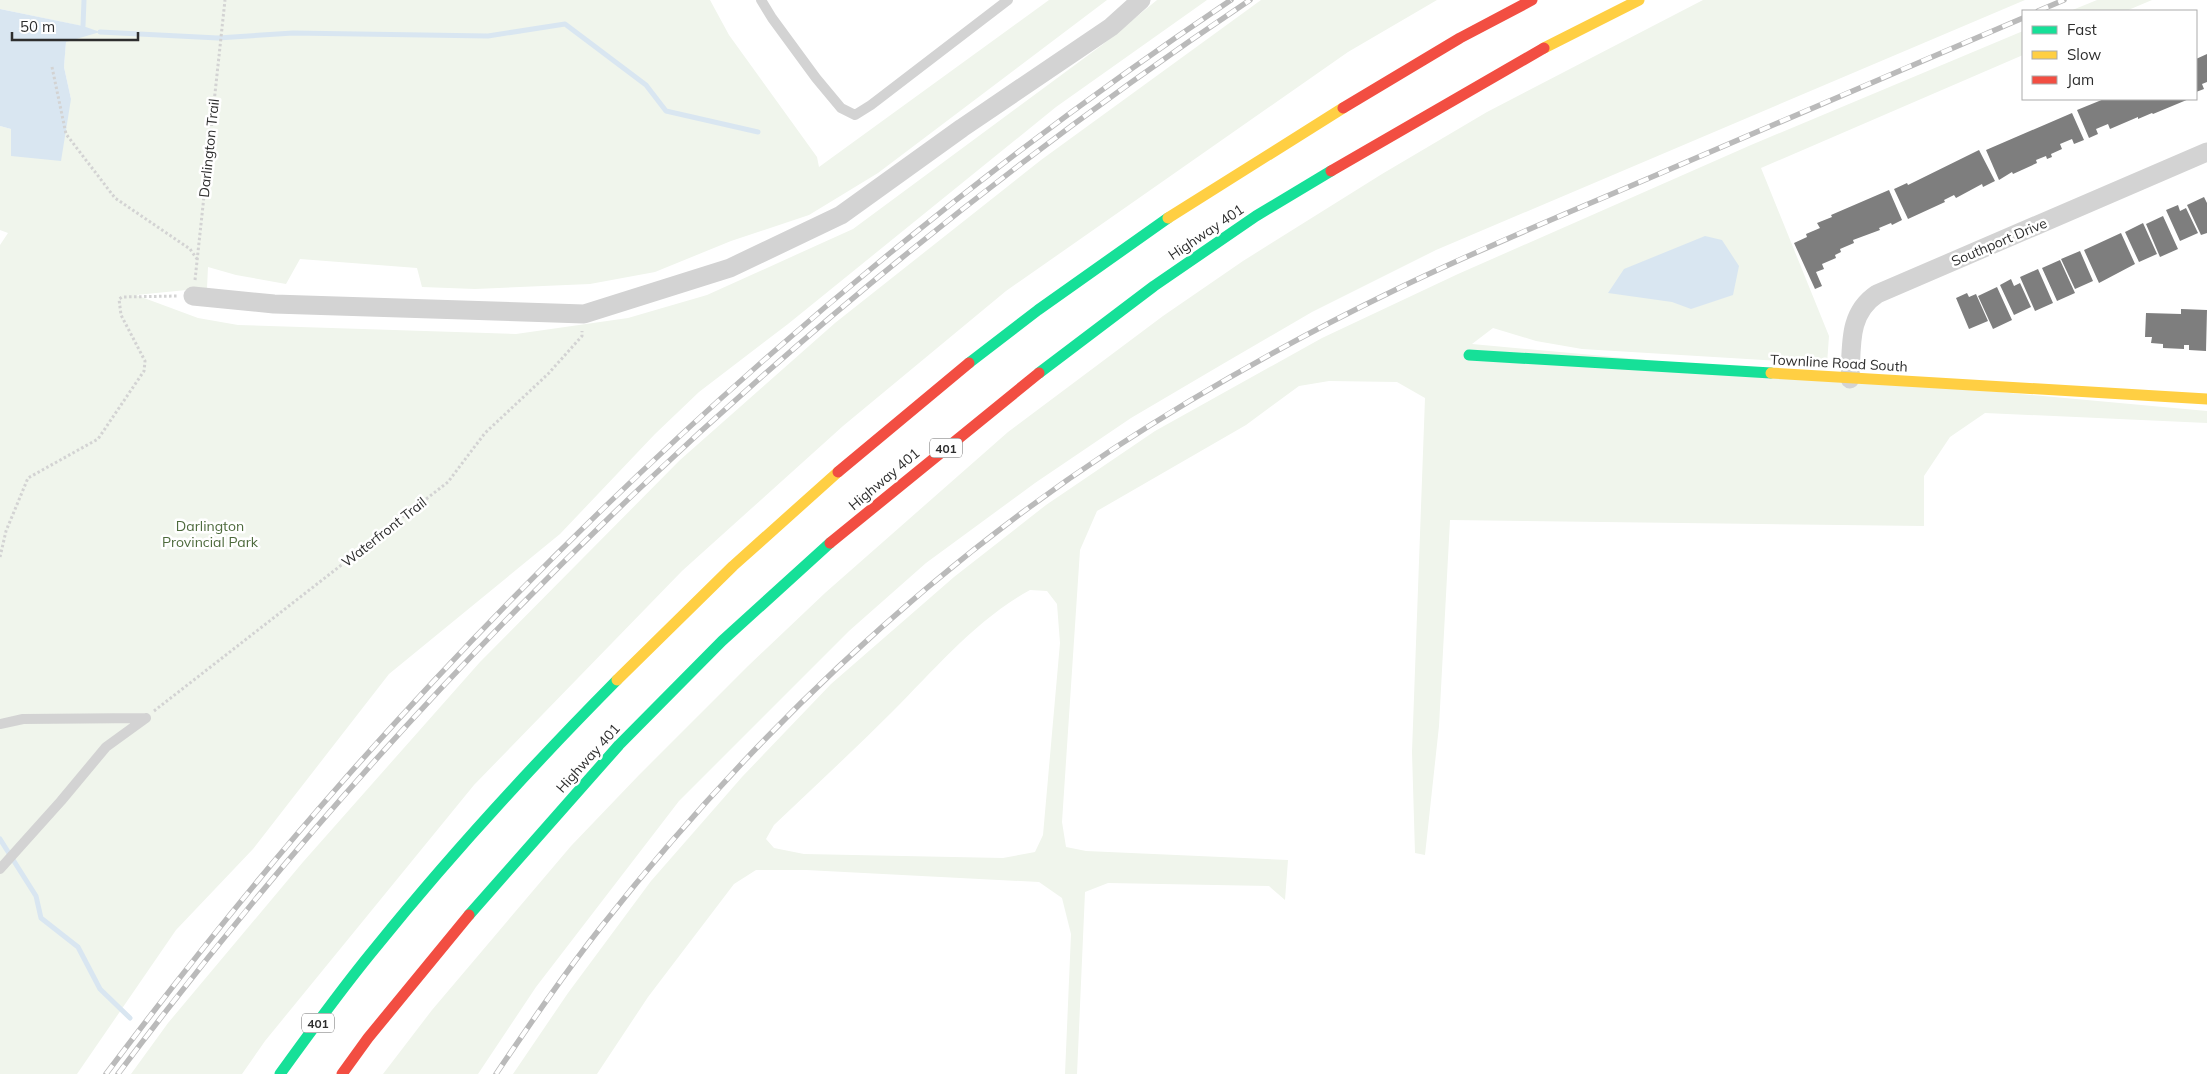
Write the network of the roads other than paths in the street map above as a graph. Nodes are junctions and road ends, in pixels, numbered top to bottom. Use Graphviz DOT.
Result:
graph roads {
  1 [pos="761,0"];
  2 [pos="1008,0"];
  3 [pos="1141,0"];
  4 [pos="1532,0"];
  5 [pos="1639,0"];
  6 [pos="2207,152"];
  7 [pos="193,296"];
  8 [pos="1469,355"];
  9 [pos="1850,379"];
  10 [pos="2207,399"];
  11 [pos="0,724"];
  12 [pos="0,869"];
  13 [pos="280,1074"];
  14 [pos="342,1074"];
  1 -- 2 [label="lane"];
  3 -- 7 [label="street"];
  4 -- 13 [label="main road, 401"];
  5 -- 14 [label="main road, Highway 401 / 401"];
  6 -- 9 [label="street, Southport Drive"];
  8 -- 9 [label="main road, Townline Road South"];
  9 -- 10 [label="main road, Townline Road South"];
  11 -- 12 [label="lane"];
}
